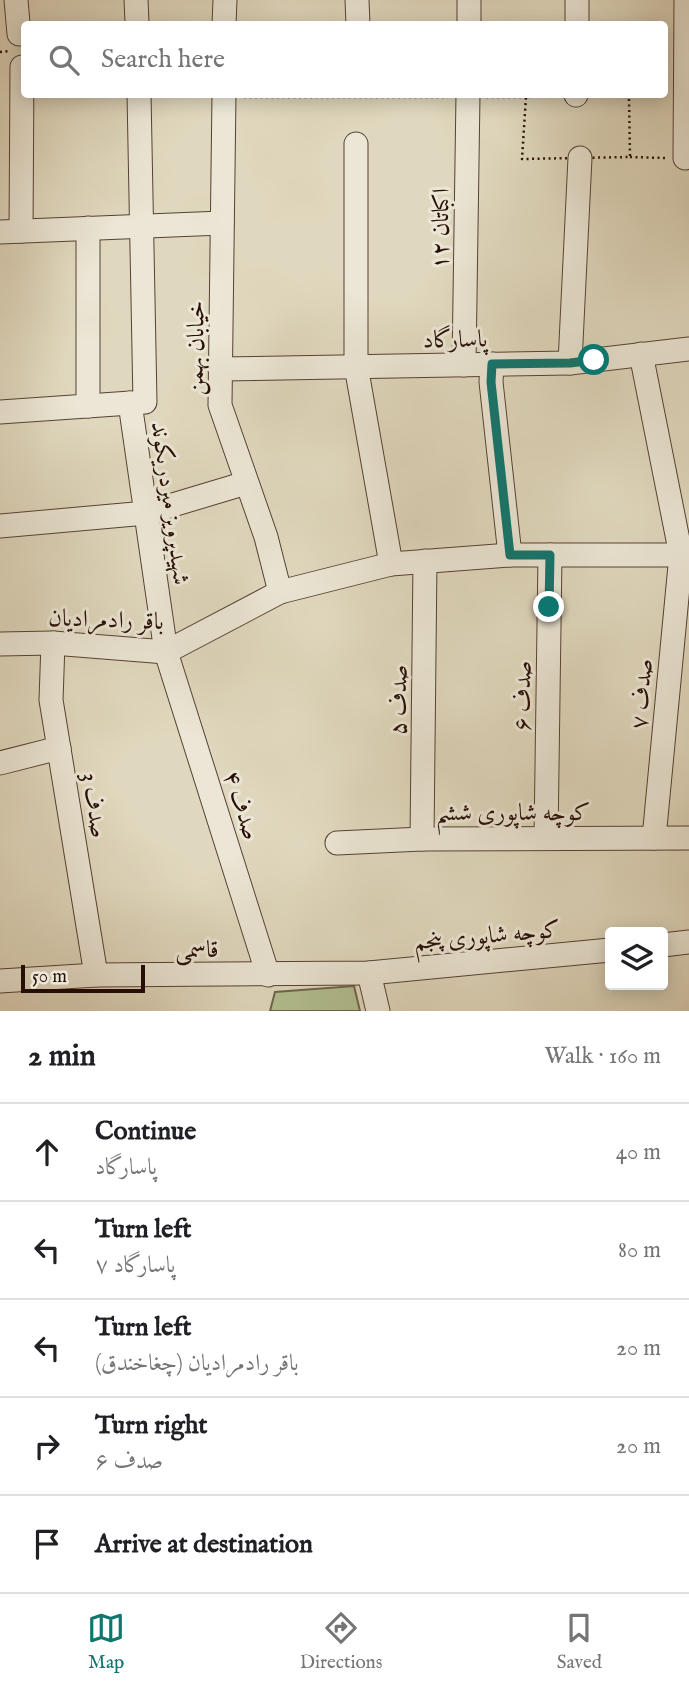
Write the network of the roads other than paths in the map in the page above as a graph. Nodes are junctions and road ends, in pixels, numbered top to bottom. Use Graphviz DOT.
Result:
graph roads {
  1 [pos="16,0"];
  2 [pos="225,0"];
  3 [pos="357,0"];
  4 [pos="469,0"];
  5 [pos="577,0"];
  6 [pos="686,0"];
  7 [pos="224,21"];
  8 [pos="358,21"];
  9 [pos="469,21"];
  10 [pos="577,21"];
  11 [pos="19,34"];
  12 [pos="21,82"];
  13 [pos="139,98"];
  14 [pos="224,98"];
  15 [pos="468,98"];
  16 [pos="356,144"];
  17 [pos="580,158"];
  18 [pos="685,158"];
  19 [pos="222,223"];
  20 [pos="142,226"];
  21 [pos="88,228"];
  22 [pos="11,231"];
  23 [pos="689,349"];
  24 [pos="642,354"];
  25 [pos="570,363"];
  26 [pos="492,364"];
  27 [pos="464,365"];
  28 [pos="356,366"];
  29 [pos="220,369"];
  30 [pos="130,404"];
  31 [pos="88,406"];
  32 [pos="0,412"];
  33 [pos="246,483"];
  34 [pos="146,513"];
  35 [pos="0,526"];
  36 [pos="510,555"];
  37 [pos="550,555"];
  38 [pos="685,555"];
  39 [pos="425,561"];
  40 [pos="391,564"];
  41 [pos="280,592"];
  42 [pos="53,643"];
  43 [pos="0,644"];
  44 [pos="166,652"];
  45 [pos="59,748"];
  46 [pos="0,764"];
  47 [pos="546,838"];
  48 [pos="654,838"];
  49 [pos="689,838"];
  50 [pos="422,839"];
  51 [pos="337,843"];
  52 [pos="689,942"];
  53 [pos="668,944"];
  54 [pos="605,950"];
  55 [pos="369,973"];
  56 [pos="96,975"];
  57 [pos="268,975"];
  58 [pos="0,981"];
  59 [pos="378,1011"];
  1 -- 11 [label="street"];
  2 -- 7 [label="street"];
  3 -- 8 [label="street"];
  4 -- 9 [label="street"];
  5 -- 10 [label="street"];
  6 -- 18 [label="street"];
  12 -- 22 [label="street"];
  13 -- 20 [label="street"];
  14 -- 19 [label="street, خیابان بهمن"];
  15 -- 27 [label="street, اکباتان ۱۲"];
  16 -- 28 [label="street"];
  17 -- 25 [label="street"];
  19 -- 20 [label="street"];
  19 -- 29 [label="street, خیابان بهمن"];
  20 -- 21 [label="street"];
  20 -- 30 [label="street"];
  21 -- 22 [label="street"];
  21 -- 31 [label="street"];
  23 -- 24 [label="street, پاسارگاد"];
  24 -- 25 [label="street, پاسارگاد"];
  24 -- 38 [label="street, صدف ۷"];
  25 -- 26 [label="street, پاسارگاد"];
  26 -- 27 [label="street, پاسارگاد"];
  26 -- 36 [label="street"];
  27 -- 28 [label="street, پاسارگاد"];
  28 -- 29 [label="street, پاسارگاد"];
  28 -- 40 [label="street"];
  29 -- 33 [label="street, خیابان بهمن"];
  30 -- 31 [label="street"];
  30 -- 34 [label="street, شهیدپرویز میردریکوند"];
  31 -- 32 [label="street"];
  33 -- 34 [label="street"];
  33 -- 41 [label="street, خیابان بهمن"];
  34 -- 35 [label="street"];
  34 -- 44 [label="street, شهیدپرویز میردریکوند"];
  36 -- 37 [label="street, باقر رادمرادیان"];
  36 -- 39 [label="street, باقر رادمرادیان"];
  37 -- 38 [label="street, باقر رادمرادیان"];
  37 -- 47 [label="street, صدف ۶"];
  38 -- 48 [label="street, صدف ۷"];
  39 -- 40 [label="street, باقر رادمرادیان"];
  39 -- 50 [label="street, صدف ۵"];
  40 -- 41 [label="street, باقر رادمرادیان"];
  41 -- 44 [label="street, باقر رادمرادیان"];
  42 -- 43 [label="street, باقر رادمرادیان"];
  42 -- 44 [label="street, باقر رادمرادیان"];
  42 -- 45 [label="street, صدف 3"];
  44 -- 57 [label="street, صدف ۴"];
  45 -- 46 [label="street"];
  45 -- 56 [label="street, صدف 3"];
  47 -- 48 [label="street, کوچه شاپوری ششم"];
  47 -- 50 [label="street, کوچه شاپوری ششم"];
  48 -- 49 [label="street, کوچه شاپوری ششم"];
  50 -- 51 [label="street, کوچه شاپوری ششم"];
  52 -- 53 [label="street"];
  54 -- 55 [label="street, کوچه شاپوری پنجم"];
  55 -- 57 [label="street, کوچه شاپوری پنجم"];
  55 -- 59 [label="street"];
  56 -- 57 [label="street, قاسمی"];
  56 -- 58 [label="street, قاسمی"];
}
